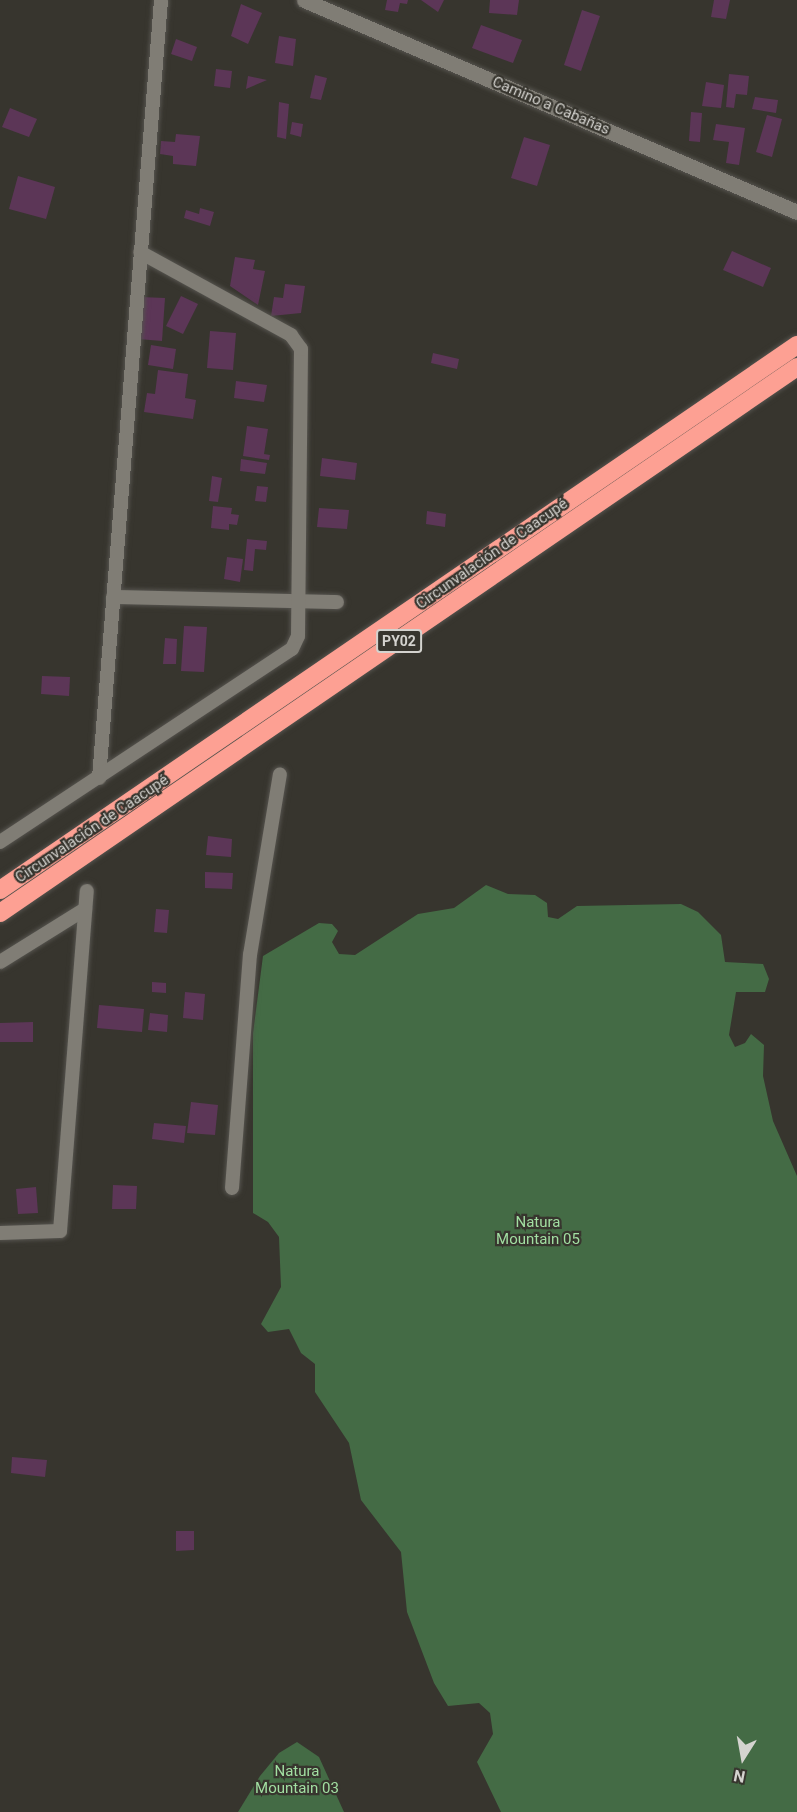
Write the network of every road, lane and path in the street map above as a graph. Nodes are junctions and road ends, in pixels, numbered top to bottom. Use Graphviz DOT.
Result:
graph roads {
  1 [pos="161,0"];
  2 [pos="304,0"];
  3 [pos="797,212"];
  4 [pos="140,252"];
  5 [pos="797,345"];
  6 [pos="797,366"];
  7 [pos="113,597"];
  8 [pos="297,601"];
  9 [pos="337,602"];
  10 [pos="280,774"];
  11 [pos="99,778"];
  12 [pos="0,842"];
  13 [pos="0,890"];
  14 [pos="87,891"];
  15 [pos="85,909"];
  16 [pos="0,913"];
  17 [pos="0,962"];
  18 [pos="232,1188"];
  19 [pos="0,1233"];
  1 -- 4 [label="street"];
  2 -- 3 [label="street, Camino a Cabañas"];
  4 -- 7 [label="street"];
  4 -- 8 [label="street"];
  5 -- 13 [label="highway, Circunvalación de Caacupé / PY02"];
  6 -- 16 [label="highway, Circunvalación de Caacupé / PY02"];
  7 -- 8 [label="street"];
  7 -- 11 [label="street"];
  8 -- 9 [label="street"];
  8 -- 11 [label="street"];
  10 -- 18 [label="street"];
  11 -- 12 [label="street"];
  14 -- 15 [label="street"];
  15 -- 17 [label="street"];
  15 -- 19 [label="street"];
}
